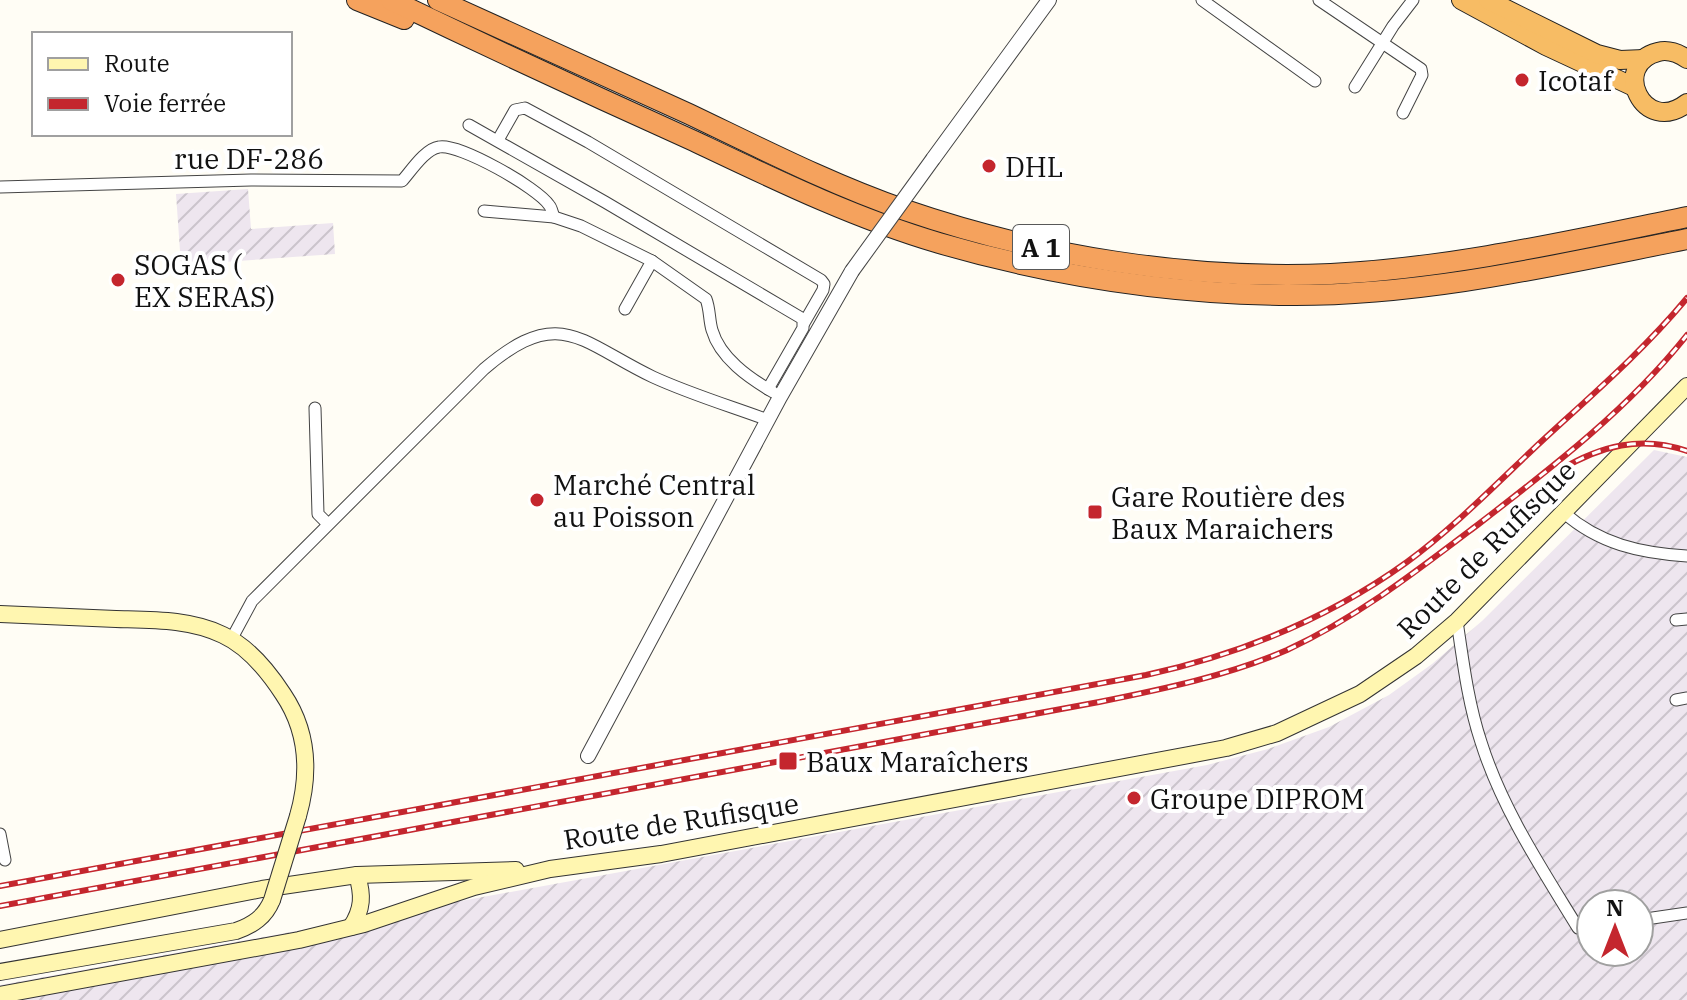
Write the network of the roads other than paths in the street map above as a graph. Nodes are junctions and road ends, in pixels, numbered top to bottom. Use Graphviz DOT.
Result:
graph roads {
  1 [pos="357,0"];
  2 [pos="391,0"];
  3 [pos="438,0"];
  4 [pos="1049,0"];
  5 [pos="1202,0"];
  6 [pos="1319,0"];
  7 [pos="1413,0"];
  8 [pos="1461,0"];
  9 [pos="1488,0"];
  10 [pos="1337,5"];
  11 [pos="454,30"];
  12 [pos="1383,41"];
  13 [pos="1644,59"];
  14 [pos="1687,59"];
  15 [pos="1315,81"];
  16 [pos="1355,87"];
  17 [pos="1634,87"];
  18 [pos="1687,103"];
  19 [pos="1403,113"];
  20 [pos="469,125"];
  21 [pos="498,140"];
  22 [pos="0,187"];
  23 [pos="484,211"];
  24 [pos="554,217"];
  25 [pos="1687,217"];
  26 [pos="1687,239"];
  27 [pos="652,261"];
  28 [pos="625,309"];
  29 [pos="804,323"];
  30 [pos="1687,386"];
  31 [pos="774,393"];
  32 [pos="315,408"];
  33 [pos="768,420"];
  34 [pos="1563,512"];
  35 [pos="328,524"];
  36 [pos="1687,556"];
  37 [pos="0,614"];
  38 [pos="1457,621"];
  39 [pos="231,640"];
  40 [pos="588,756"];
  41 [pos="0,834"];
  42 [pos="5,860"];
  43 [pos="550,869"];
  44 [pos="357,875"];
  45 [pos="1687,913"];
  46 [pos="1655,918"];
  47 [pos="1575,923"];
  48 [pos="351,927"];
  49 [pos="0,940"];
  50 [pos="0,972"];
  51 [pos="0,995"];
  1 -- 11 [label="highway"];
  2 -- 11 [label="highway, A 1"];
  3 -- 25 [label="highway, A 1"];
  4 -- 31 [label="street, bridge"];
  5 -- 15 [label="street"];
  6 -- 10 [label="street"];
  7 -- 12 [label="street"];
  8 -- 17 [label="highway"];
  9 -- 13 [label="highway"];
  10 -- 12 [label="street"];
  11 -- 26 [label="highway, A 1"];
  12 -- 16 [label="street"];
  12 -- 19 [label="street"];
  13 -- 14 [label="highway"];
  13 -- 17 [label="highway"];
  17 -- 18 [label="highway"];
  20 -- 21 [label="street"];
  21 -- 29 [label="street"];
  21 -- 29 [label="street"];
  22 -- 24 [label="street, rue DF-286"];
  23 -- 24 [label="street"];
  24 -- 27 [label="street"];
  27 -- 28 [label="street"];
  27 -- 31 [label="street"];
  29 -- 31 [label="street"];
  30 -- 34 [label="main road, Route de Rufisque"];
  31 -- 33 [label="street"];
  32 -- 35 [label="street"];
  33 -- 35 [label="street"];
  33 -- 40 [label="street"];
  34 -- 36 [label="street"];
  34 -- 38 [label="main road, Route de Rufisque"];
  35 -- 39 [label="street"];
  37 -- 39 [label="main road"];
  38 -- 43 [label="main road, Route de Rufisque"];
  38 -- 47 [label="street"];
  39 -- 50 [label="main road, bridge"];
  41 -- 42 [label="street"];
  43 -- 44 [label="main road, Route de Rufisque"];
  43 -- 48 [label="main road, Route de Rufisque"];
  44 -- 48 [label="main road"];
  44 -- 49 [label="main road, Route de Rufisque"];
  45 -- 46 [label="street"];
  48 -- 51 [label="main road, Route de Rufisque"];
}
